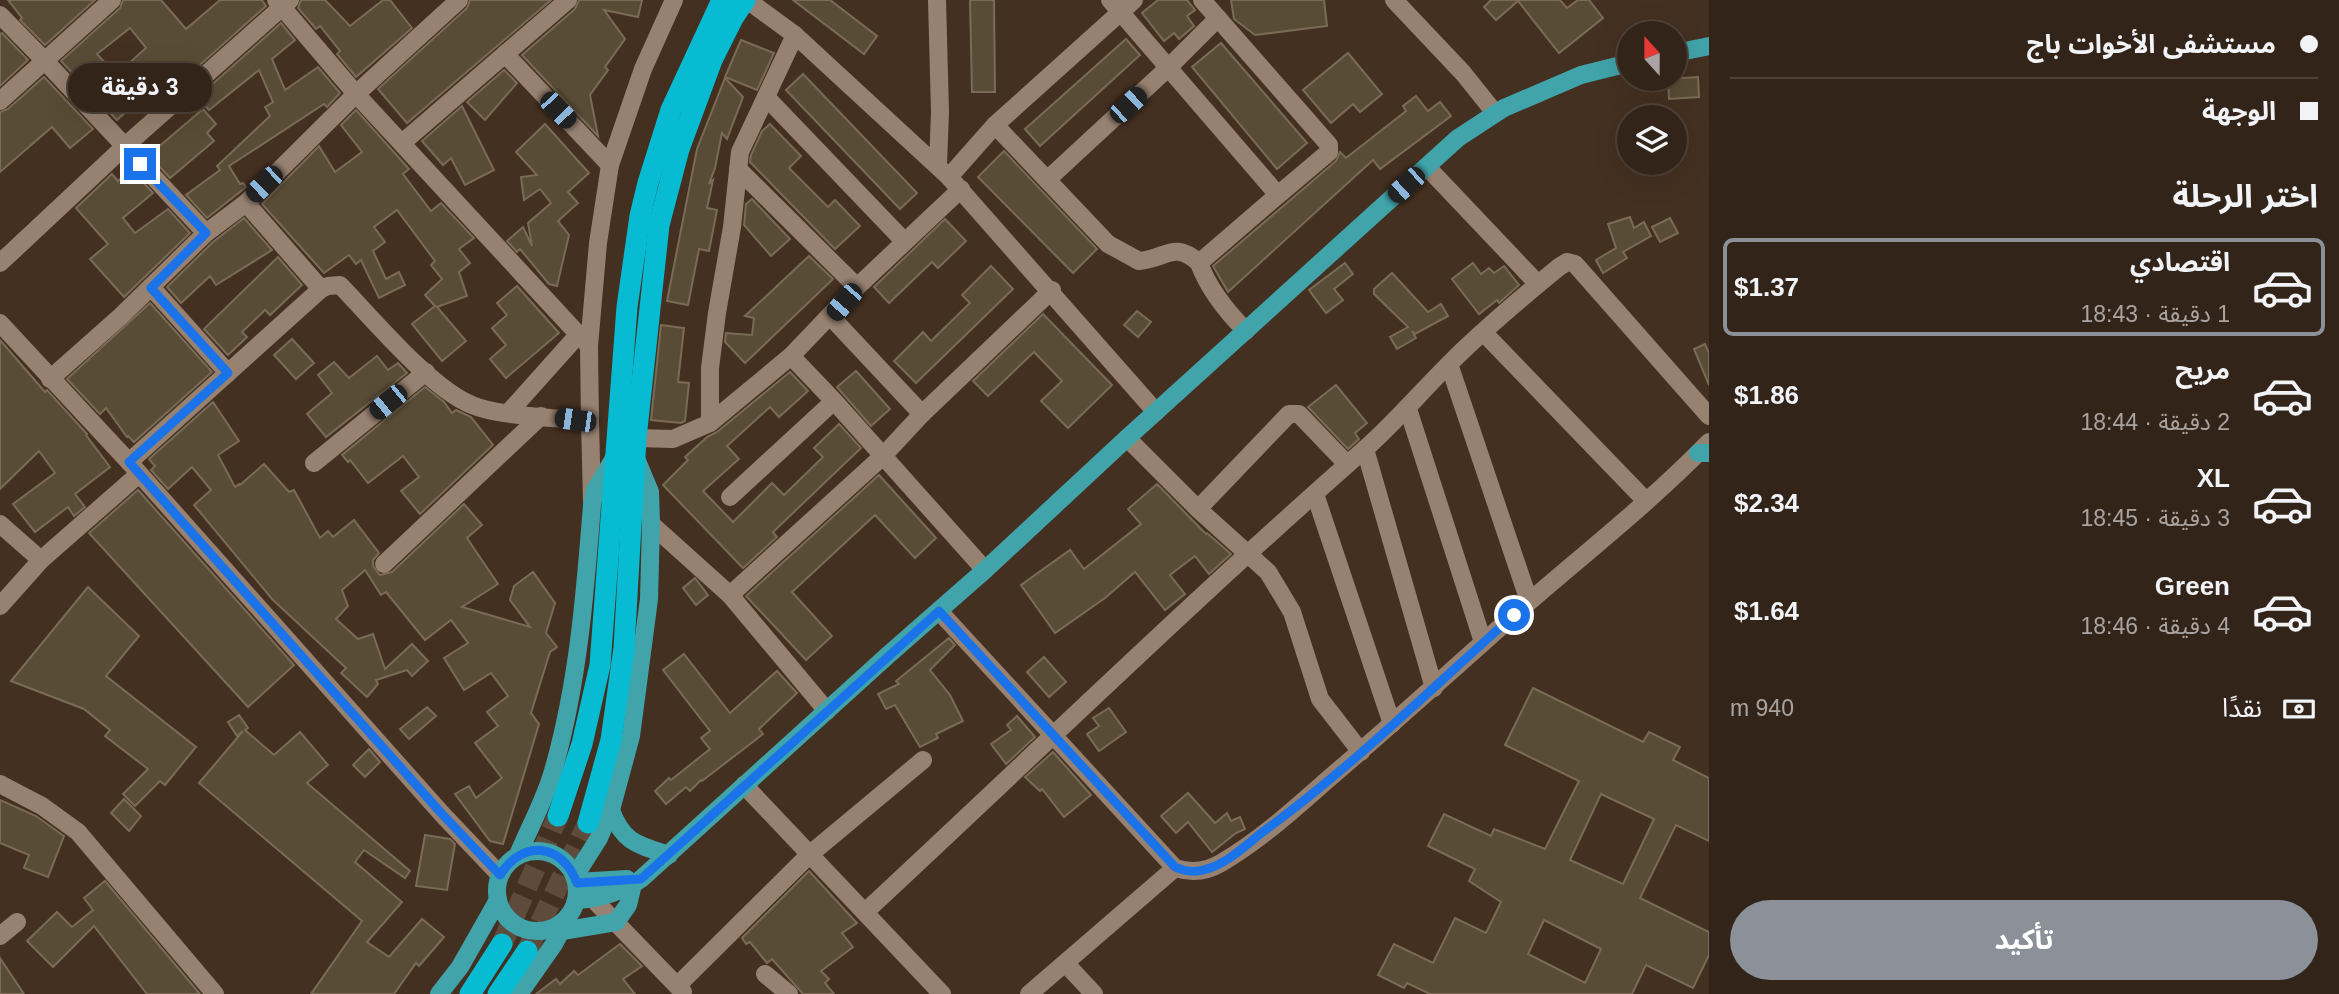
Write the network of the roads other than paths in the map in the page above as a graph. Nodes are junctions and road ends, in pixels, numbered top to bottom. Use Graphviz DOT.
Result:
graph roads {
  1 [pos="112,0"];
  2 [pos="459,0"];
  3 [pos="568,0"];
  4 [pos="674,0"];
  5 [pos="722,0"];
  6 [pos="746,0"];
  7 [pos="937,0"];
  8 [pos="1202,0"];
  9 [pos="1394,0"];
  10 [pos="283,2"];
  11 [pos="1122,4"];
  12 [pos="0,15"];
  13 [pos="1218,18"];
  14 [pos="795,35"];
  15 [pos="1709,46"];
  16 [pos="1687,51"];
  17 [pos="505,54"];
  18 [pos="46,61"];
  19 [pos="1617,66"];
  20 [pos="1168,68"];
  21 [pos="356,94"];
  22 [pos="766,97"];
  23 [pos="0,101"];
  24 [pos="1495,113"];
  25 [pos="995,125"];
  26 [pos="402,143"];
  27 [pos="124,147"];
  28 [pos="610,165"];
  29 [pos="1427,167"];
  30 [pos="738,169"];
  31 [pos="949,177"];
  32 [pos="1047,180"];
  33 [pos="1278,195"];
  34 [pos="246,202"];
  35 [pos="206,233"];
  36 [pos="904,241"];
  37 [pos="0,263"];
  38 [pos="1199,263"];
  39 [pos="1538,284"];
  40 [pos="857,287"];
  41 [pos="151,288"];
  42 [pos="321,289"];
  43 [pos="1052,290"];
  44 [pos="831,317"];
  45 [pos="0,323"];
  46 [pos="1246,331"];
  47 [pos="1484,333"];
  48 [pos="584,341"];
  49 [pos="790,356"];
  50 [pos="1449,364"];
  51 [pos="426,372"];
  52 [pos="228,373"];
  53 [pos="50,379"];
  54 [pos="834,401"];
  55 [pos="1408,409"];
  56 [pos="509,412"];
  57 [pos="1156,412"];
  58 [pos="922,414"];
  59 [pos="541,416"];
  60 [pos="1709,416"];
  61 [pos="590,422"];
  62 [pos="710,423"];
  63 [pos="1127,438"];
  64 [pos="629,449"];
  65 [pos="1365,449"];
  66 [pos="1705,450"];
  67 [pos="883,456"];
  68 [pos="314,463"];
  69 [pos="1346,463"];
  70 [pos="134,468"];
  71 [pos="1315,494"];
  72 [pos="730,497"];
  73 [pos="1646,501"];
  74 [pos="592,505"];
  75 [pos="1198,509"];
  76 [pos="0,524"];
  77 [pos="651,524"];
  78 [pos="1248,553"];
  79 [pos="41,560"];
  80 [pos="384,564"];
  81 [pos="985,570"];
  82 [pos="730,594"];
  83 [pos="1529,601"];
  84 [pos="0,606"];
  85 [pos="939,611"];
  86 [pos="1483,642"];
  87 [pos="1434,688"];
  88 [pos="827,711"];
  89 [pos="1392,724"];
  90 [pos="1055,735"];
  91 [pos="1361,751"];
  92 [pos="923,760"];
  93 [pos="0,784"];
  94 [pos="744,785"];
  95 [pos="611,810"];
  96 [pos="558,816"];
  97 [pos="588,823"];
  98 [pos="518,855"];
  99 [pos="669,855"];
  100 [pos="809,855"];
  101 [pos="1175,867"];
  102 [pos="500,875"];
  103 [pos="637,882"];
  104 [pos="581,890"];
  105 [pos="498,900"];
  106 [pos="865,912"];
  107 [pos="17,922"];
  108 [pos="616,922"];
  109 [pos="564,925"];
  110 [pos="0,936"];
  111 [pos="502,944"];
  112 [pos="527,951"];
  113 [pos="1066,964"];
  114 [pos="765,974"];
  115 [pos="681,990"];
  116 [pos="215,994"];
  117 [pos="439,994"];
  118 [pos="470,994"];
  119 [pos="498,994"];
  120 [pos="519,994"];
  121 [pos="789,994"];
  122 [pos="942,994"];
  123 [pos="1030,994"];
  124 [pos="1094,994"];
  1 -- 18 [label="street"];
  2 -- 21 [label="street"];
  3 -- 17 [label="street"];
  4 -- 28 [label="street"];
  5 -- 64 [label="highway"];
  6 -- 14 [label="street"];
  6 -- 64 [label="highway"];
  7 -- 31 [label="street"];
  8 -- 13 [label="street"];
  9 -- 24 [label="street"];
  10 -- 21 [label="street"];
  10 -- 27 [label="street"];
  11 -- 20 [label="street"];
  11 -- 25 [label="street"];
  12 -- 18 [label="street"];
  13 -- 20 [label="street"];
  13 -- 33 [label="street"];
  14 -- 22 [label="street"];
  14 -- 31 [label="street"];
  15 -- 16 [label="main road"];
  17 -- 26 [label="street"];
  17 -- 28 [label="street"];
  18 -- 23 [label="street"];
  18 -- 27 [label="street"];
  19 -- 24 [label="main road"];
  20 -- 32 [label="street"];
  20 -- 33 [label="street"];
  21 -- 26 [label="street"];
  21 -- 34 [label="street"];
  22 -- 30 [label="street"];
  22 -- 36 [label="street"];
  24 -- 29 [label="main road"];
  25 -- 31 [label="street"];
  25 -- 32 [label="street"];
  26 -- 48 [label="street"];
  27 -- 35 [label="street"];
  27 -- 37 [label="street"];
  28 -- 48 [label="street"];
  29 -- 39 [label="street"];
  29 -- 46 [label="main road"];
  30 -- 40 [label="street"];
  30 -- 62 [label="street"];
  31 -- 36 [label="street"];
  31 -- 43 [label="street"];
  32 -- 38 [label="street"];
  33 -- 38 [label="street"];
  34 -- 35 [label="street"];
  34 -- 42 [label="street"];
  35 -- 41 [label="street"];
  36 -- 40 [label="street"];
  38 -- 46 [label="street"];
  39 -- 47 [label="street"];
  39 -- 60 [label="street"];
  40 -- 44 [label="street"];
  41 -- 52 [label="street"];
  41 -- 53 [label="street"];
  42 -- 51 [label="street"];
  42 -- 52 [label="street"];
  43 -- 57 [label="street"];
  43 -- 58 [label="street"];
  44 -- 49 [label="street"];
  44 -- 58 [label="street"];
  45 -- 53 [label="street"];
  46 -- 57 [label="main road"];
  47 -- 50 [label="street"];
  47 -- 73 [label="street"];
  48 -- 56 [label="street"];
  48 -- 61 [label="street"];
  49 -- 54 [label="street"];
  49 -- 62 [label="street"];
  50 -- 55 [label="street"];
  50 -- 83 [label="street"];
  51 -- 56 [label="street"];
  51 -- 68 [label="street"];
  52 -- 70 [label="street"];
  53 -- 70 [label="street"];
  54 -- 67 [label="street"];
  54 -- 72 [label="street"];
  55 -- 65 [label="street"];
  55 -- 86 [label="street"];
  56 -- 59 [label="street"];
  57 -- 63 [label="main road"];
  58 -- 67 [label="street"];
  59 -- 61 [label="street"];
  59 -- 80 [label="street"];
  61 -- 74 [label="street"];
  62 -- 64 [label="street"];
  63 -- 75 [label="street"];
  63 -- 81 [label="main road"];
  64 -- 74 [label="main road"];
  64 -- 77 [label="main road"];
  64 -- 96 [label="highway"];
  64 -- 97 [label="highway"];
  65 -- 69 [label="street"];
  65 -- 87 [label="street"];
  66 -- 73 [label="street"];
  67 -- 81 [label="street"];
  67 -- 82 [label="street"];
  69 -- 71 [label="street"];
  69 -- 75 [label="street"];
  70 -- 79 [label="street"];
  70 -- 102 [label="street"];
  71 -- 78 [label="street"];
  71 -- 89 [label="street"];
  73 -- 83 [label="street"];
  74 -- 98 [label="main road"];
  75 -- 78 [label="street"];
  76 -- 79 [label="street"];
  77 -- 82 [label="street"];
  77 -- 95 [label="main road"];
  78 -- 90 [label="street"];
  78 -- 91 [label="street"];
  79 -- 84 [label="street"];
  81 -- 85 [label="main road"];
  82 -- 88 [label="street"];
  83 -- 86 [label="street"];
  85 -- 88 [label="main road"];
  85 -- 90 [label="street"];
  86 -- 87 [label="street"];
  87 -- 89 [label="street"];
  88 -- 94 [label="main road"];
  89 -- 91 [label="street"];
  90 -- 101 [label="street"];
  90 -- 106 [label="street"];
  91 -- 101 [label="street"];
  92 -- 100 [label="street"];
  93 -- 116 [label="street"];
  94 -- 99 [label="main road"];
  94 -- 100 [label="street"];
  95 -- 99 [label="main road"];
  95 -- 104 [label="main road"];
  98 -- 102 [label="main road"];
  98 -- 104 [label="main road"];
  99 -- 103 [label="main road"];
  100 -- 106 [label="street"];
  100 -- 115 [label="street"];
  101 -- 113 [label="street"];
  102 -- 105 [label="main road"];
  103 -- 104 [label="main road"];
  103 -- 108 [label="main road"];
  104 -- 108 [label="street"];
  104 -- 109 [label="main road"];
  105 -- 109 [label="main road"];
  105 -- 117 [label="main road"];
  106 -- 122 [label="street"];
  107 -- 110 [label="street"];
  108 -- 109 [label="main road"];
  108 -- 115 [label="street"];
  109 -- 120 [label="main road"];
  111 -- 118 [label="highway"];
  112 -- 119 [label="highway"];
  113 -- 123 [label="street"];
  113 -- 124 [label="street"];
  114 -- 121 [label="street"];
}
